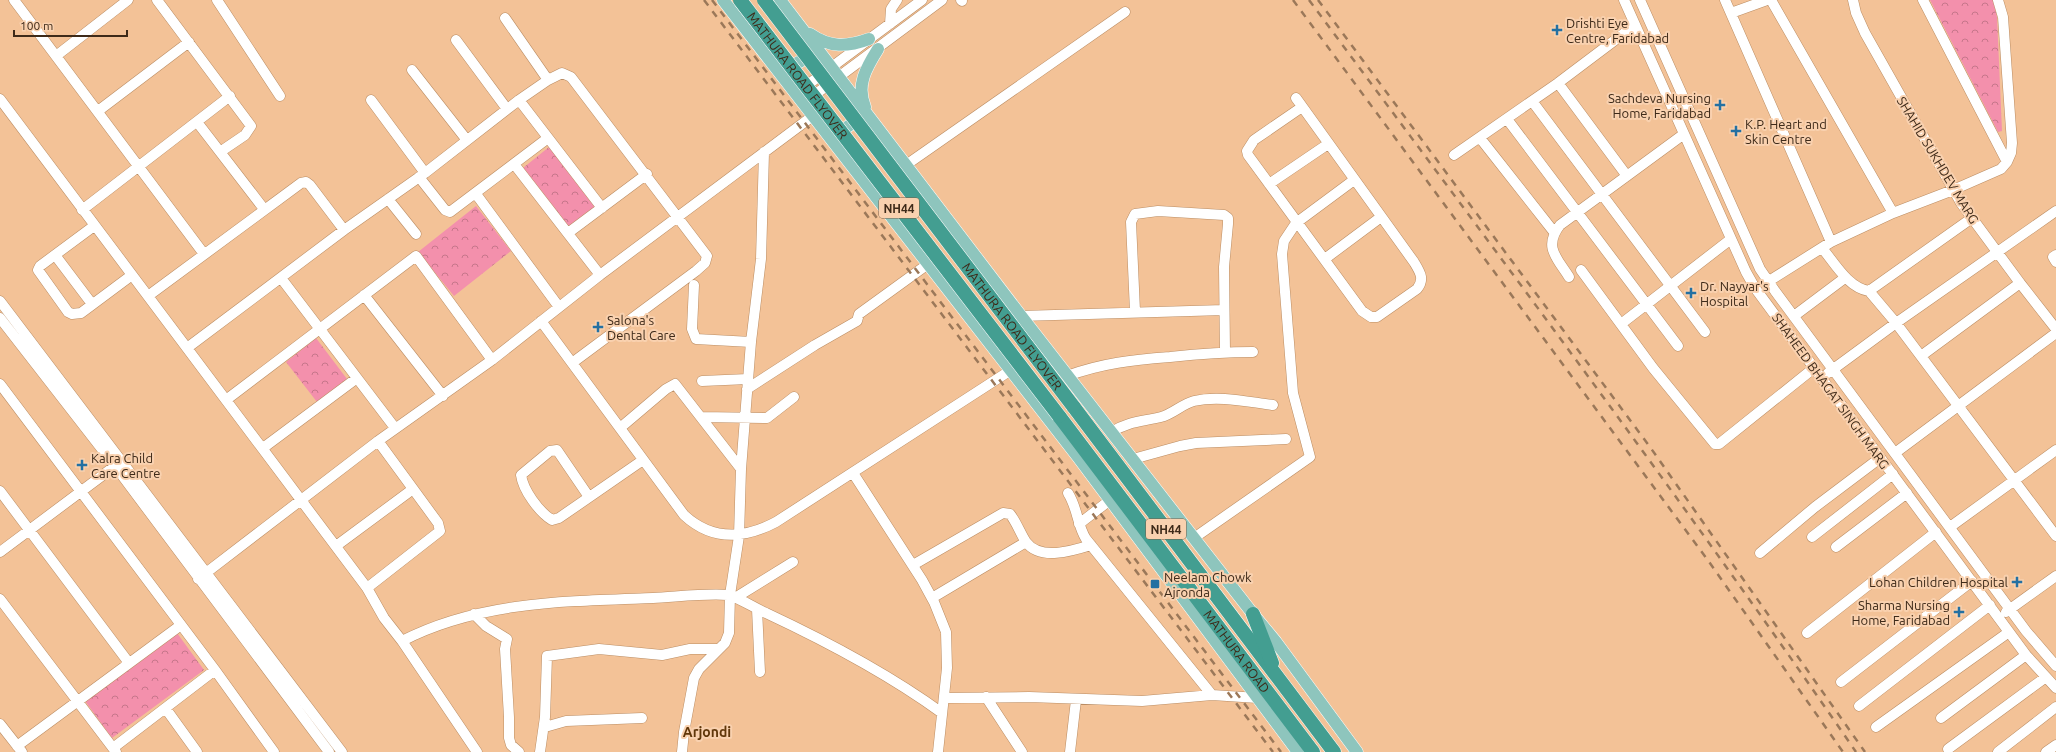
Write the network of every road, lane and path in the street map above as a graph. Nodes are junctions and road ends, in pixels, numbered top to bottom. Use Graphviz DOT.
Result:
graph roads {
  1 [pos="128,0"];
  2 [pos="157,0"];
  3 [pos="217,0"];
  4 [pos="724,0"];
  5 [pos="740,0"];
  6 [pos="764,0"];
  7 [pos="897,0"];
  8 [pos="922,0"];
  9 [pos="942,0"];
  10 [pos="1640,0"];
  11 [pos="1725,0"];
  12 [pos="1767,0"];
  13 [pos="1771,0"];
  14 [pos="1853,0"];
  15 [pos="1923,0"];
  16 [pos="1998,0"];
  17 [pos="16,1"];
  18 [pos="1626,1"];
  19 [pos="785,2"];
  20 [pos="1125,12"];
  21 [pos="1731,13"];
  22 [pos="504,18"];
  23 [pos="890,24"];
  24 [pos="1635,25"];
  25 [pos="802,29"];
  26 [pos="869,39"];
  27 [pos="456,40"];
  28 [pos="812,41"];
  29 [pos="189,42"];
  30 [pos="878,49"];
  31 [pos="56,56"];
  32 [pos="831,66"];
  33 [pos="777,67"];
  34 [pos="412,70"];
  35 [pos="840,77"];
  36 [pos="548,80"];
  37 [pos="1558,82"];
  38 [pos="230,96"];
  39 [pos="280,96"];
  40 [pos="801,98"];
  41 [pos="1296,98"];
  42 [pos="0,99"];
  43 [pos="371,100"];
  44 [pos="519,100"];
  45 [pos="1532,101"];
  46 [pos="1302,107"];
  47 [pos="507,109"];
  48 [pos="98,111"];
  49 [pos="814,115"];
  50 [pos="869,117"];
  51 [pos="1507,119"];
  52 [pos="197,122"];
  53 [pos="1684,134"];
  54 [pos="548,138"];
  55 [pos="1480,138"];
  56 [pos="466,139"];
  57 [pos="1328,144"];
  58 [pos="838,146"];
  59 [pos="220,152"];
  60 [pos="764,152"];
  61 [pos="1454,155"];
  62 [pos="2007,162"];
  63 [pos="514,164"];
  64 [pos="906,165"];
  65 [pos="139,166"];
  66 [pos="646,174"];
  67 [pos="422,175"];
  68 [pos="1627,176"];
  69 [pos="1354,180"];
  70 [pos="1269,184"];
  71 [pos="1953,190"];
  72 [pos="1602,193"];
  73 [pos="476,194"];
  74 [pos="388,199"];
  75 [pos="602,208"];
  76 [pos="264,209"];
  77 [pos="82,210"];
  78 [pos="1577,211"];
  79 [pos="2056,211"];
  80 [pos="1893,213"];
  81 [pos="678,216"];
  82 [pos="1381,217"];
  83 [pos="1972,218"];
  84 [pos="1296,223"];
  85 [pos="94,226"];
  86 [pos="344,230"];
  87 [pos="1554,232"];
  88 [pos="568,233"];
  89 [pos="416,234"];
  90 [pos="1731,239"];
  91 [pos="1831,242"];
  92 [pos="1822,248"];
  93 [pos="1998,252"];
  94 [pos="204,254"];
  95 [pos="55,255"];
  96 [pos="2056,255"];
  97 [pos="1326,258"];
  98 [pos="2056,262"];
  99 [pos="928,264"];
  100 [pos="1581,270"];
  101 [pos="132,275"];
  102 [pos="600,275"];
  103 [pos="1569,277"];
  104 [pos="281,278"];
  105 [pos="1842,280"];
  106 [pos="1769,281"];
  107 [pos="2020,283"];
  108 [pos="694,285"];
  109 [pos="1671,286"];
  110 [pos="1869,291"];
  111 [pos="364,295"];
  112 [pos="148,296"];
  113 [pos="0,301"];
  114 [pos="92,304"];
  115 [pos="1646,304"];
  116 [pos="560,308"];
  117 [pos="1224,310"];
  118 [pos="1135,311"];
  119 [pos="1021,316"];
  120 [pos="1794,316"];
  121 [pos="0,318"];
  122 [pos="541,321"];
  123 [pos="1896,323"];
  124 [pos="1621,324"];
  125 [pos="2056,329"];
  126 [pos="320,330"];
  127 [pos="1705,332"];
  128 [pos="2056,333"];
  129 [pos="751,342"];
  130 [pos="1678,346"];
  131 [pos="187,348"];
  132 [pos="1225,352"];
  133 [pos="1253,352"];
  134 [pos="1920,356"];
  135 [pos="492,360"];
  136 [pos="572,363"];
  137 [pos="1814,368"];
  138 [pos="1833,369"];
  139 [pos="1011,370"];
  140 [pos="1067,376"];
  141 [pos="357,378"];
  142 [pos="1822,378"];
  143 [pos="702,381"];
  144 [pos="0,384"];
  145 [pos="748,384"];
  146 [pos="443,396"];
  147 [pos="794,397"];
  148 [pos="4,398"];
  149 [pos="226,400"];
  150 [pos="1273,404"];
  151 [pos="1958,408"];
  152 [pos="701,417"];
  153 [pos="746,418"];
  154 [pos="395,428"];
  155 [pos="620,428"];
  156 [pos="1111,432"];
  157 [pos="1286,439"];
  158 [pos="378,441"];
  159 [pos="263,448"];
  160 [pos="2056,450"];
  161 [pos="1895,453"];
  162 [pos="1078,457"];
  163 [pos="1880,458"];
  164 [pos="1133,459"];
  165 [pos="643,460"];
  166 [pos="114,466"];
  167 [pos="741,469"];
  168 [pos="853,473"];
  169 [pos="1892,474"];
  170 [pos="2014,480"];
  171 [pos="413,489"];
  172 [pos="0,491"];
  173 [pos="80,491"];
  174 [pos="1068,493"];
  175 [pos="1907,493"];
  176 [pos="589,497"];
  177 [pos="301,499"];
  178 [pos="1110,500"];
  179 [pos="1132,513"];
  180 [pos="1079,524"];
  181 [pos="1950,527"];
  182 [pos="2054,529"];
  183 [pos="29,530"];
  184 [pos="1936,532"];
  185 [pos="739,536"];
  186 [pos="1812,537"];
  187 [pos="1194,538"];
  188 [pos="1026,542"];
  189 [pos="336,546"];
  190 [pos="1091,546"];
  191 [pos="1836,546"];
  192 [pos="0,552"];
  193 [pos="1760,553"];
  194 [pos="793,562"];
  195 [pos="913,565"];
  196 [pos="207,572"];
  197 [pos="2056,576"];
  198 [pos="198,579"];
  199 [pos="1972,581"];
  200 [pos="367,588"];
  201 [pos="732,597"];
  202 [pos="932,598"];
  203 [pos="0,599"];
  204 [pos="1990,605"];
  205 [pos="757,609"];
  206 [pos="2010,609"];
  207 [pos="474,614"];
  208 [pos="1252,614"];
  209 [pos="1999,617"];
  210 [pos="181,625"];
  211 [pos="2009,632"];
  212 [pos="1807,633"];
  213 [pos="402,641"];
  214 [pos="719,649"];
  215 [pos="1259,653"];
  216 [pos="2026,655"];
  217 [pos="129,663"];
  218 [pos="2056,666"];
  219 [pos="215,670"];
  220 [pos="760,672"];
  221 [pos="1277,676"];
  222 [pos="2046,677"];
  223 [pos="1841,682"];
  224 [pos="2056,688"];
  225 [pos="1212,695"];
  226 [pos="986,697"];
  227 [pos="944,698"];
  228 [pos="1258,698"];
  229 [pos="1076,700"];
  230 [pos="77,701"];
  231 [pos="1859,706"];
  232 [pos="2056,707"];
  233 [pos="166,709"];
  234 [pos="942,713"];
  235 [pos="642,718"];
  236 [pos="1941,718"];
  237 [pos="0,724"];
  238 [pos="545,727"];
  239 [pos="1876,727"];
  240 [pos="2056,745"];
  241 [pos="19,749"];
  242 [pos="1948,749"];
  243 [pos="114,750"];
  244 [pos="338,751"];
  245 [pos="197,752"];
  246 [pos="274,752"];
  247 [pos="328,752"];
  248 [pos="477,752"];
  249 [pos="519,752"];
  250 [pos="540,752"];
  251 [pos="682,752"];
  252 [pos="938,752"];
  253 [pos="1022,752"];
  254 [pos="1070,752"];
  255 [pos="1298,752"];
  256 [pos="1313,752"];
  257 [pos="1334,752"];
  258 [pos="1357,752"];
  259 [pos="1998,752"];
  260 [pos="2046,752"];
  1 -- 31 [label="street"];
  2 -- 29 [label="street"];
  3 -- 39 [label="street"];
  4 -- 33 [label="main road"];
  5 -- 179 [label="highway, MATHURA ROAD FLYOVER / NH44, bridge"];
  6 -- 215 [label="highway, MATHURA ROAD FLYOVER / NH44, bridge"];
  7 -- 23 [label="street"];
  8 -- 23 [label="street"];
  9 -- 30 [label="street"];
  10 -- 106 [label="street, SHAHEED BHAGAT SINGH MARG"];
  11 -- 21 [label="street"];
  12 -- 21 [label="street"];
  13 -- 80 [label="street"];
  14 -- 71 [label="street, SHAHID SUKHDEV MARG"];
  15 -- 62 [label="street"];
  16 -- 62 [label="street"];
  17 -- 31 [label="street"];
  18 -- 24 [label="street, SHAHEED BHAGAT SINGH MARG"];
  19 -- 25 [label="main road"];
  20 -- 64 [label="street"];
  21 -- 91 [label="street"];
  22 -- 36 [label="street"];
  23 -- 26 [label="street"];
  24 -- 37 [label="street"];
  24 -- 53 [label="street, SHAHEED BHAGAT SINGH MARG"];
  25 -- 26 [label="main road"];
  25 -- 28 [label="main road"];
  26 -- 32 [label="street"];
  27 -- 47 [label="street"];
  28 -- 32 [label="main road"];
  28 -- 33 [label="main road"];
  29 -- 38 [label="street"];
  29 -- 48 [label="street"];
  30 -- 35 [label="street"];
  30 -- 50 [label="main road"];
  31 -- 48 [label="street"];
  32 -- 35 [label="main road"];
  32 -- 40 [label="street"];
  33 -- 40 [label="main road"];
  34 -- 56 [label="street"];
  35 -- 40 [label="street"];
  35 -- 50 [label="main road"];
  36 -- 44 [label="street"];
  36 -- 66 [label="street"];
  37 -- 45 [label="street"];
  37 -- 68 [label="street"];
  38 -- 52 [label="street"];
  38 -- 59 [label="street"];
  40 -- 49 [label="main road"];
  41 -- 46 [label="street"];
  42 -- 77 [label="street"];
  43 -- 67 [label="street"];
  44 -- 47 [label="street"];
  44 -- 54 [label="street"];
  45 -- 51 [label="street"];
  45 -- 72 [label="street"];
  46 -- 57 [label="street"];
  46 -- 70 [label="street"];
  47 -- 56 [label="street"];
  48 -- 65 [label="street"];
  49 -- 58 [label="main road"];
  49 -- 60 [label="street"];
  50 -- 58 [label="main road"];
  50 -- 64 [label="main road"];
  51 -- 55 [label="street"];
  51 -- 78 [label="street"];
  52 -- 59 [label="street"];
  52 -- 65 [label="street"];
  53 -- 68 [label="street"];
  53 -- 90 [label="street, SHAHEED BHAGAT SINGH MARG"];
  54 -- 63 [label="street"];
  54 -- 75 [label="street"];
  55 -- 61 [label="street"];
  55 -- 87 [label="street"];
  56 -- 67 [label="street"];
  57 -- 69 [label="street"];
  57 -- 70 [label="street"];
  58 -- 99 [label="main road"];
  59 -- 76 [label="street"];
  60 -- 81 [label="street"];
  60 -- 129 [label="street"];
  62 -- 71 [label="street"];
  63 -- 73 [label="street"];
  63 -- 88 [label="street"];
  64 -- 119 [label="main road"];
  65 -- 77 [label="street"];
  65 -- 94 [label="street"];
  66 -- 75 [label="street"];
  66 -- 81 [label="street"];
  67 -- 73 [label="street"];
  67 -- 74 [label="street"];
  68 -- 72 [label="street"];
  69 -- 82 [label="street"];
  69 -- 84 [label="street"];
  70 -- 84 [label="street"];
  71 -- 80 [label="street"];
  71 -- 83 [label="street, SHAHID SUKHDEV MARG"];
  72 -- 78 [label="street"];
  72 -- 109 [label="street"];
  73 -- 116 [label="street"];
  74 -- 86 [label="street"];
  74 -- 89 [label="street"];
  75 -- 88 [label="street"];
  76 -- 86 [label="street"];
  76 -- 94 [label="street"];
  77 -- 85 [label="street"];
  78 -- 87 [label="street"];
  78 -- 115 [label="street"];
  79 -- 93 [label="street"];
  80 -- 91 [label="street"];
  81 -- 102 [label="street"];
  81 -- 136 [label="street"];
  82 -- 97 [label="street"];
  82 -- 97 [label="street"];
  83 -- 93 [label="street, SHAHID SUKHDEV MARG"];
  83 -- 110 [label="street"];
  84 -- 97 [label="street"];
  84 -- 187 [label="street"];
  85 -- 95 [label="street"];
  85 -- 101 [label="street"];
  86 -- 104 [label="street"];
  87 -- 103 [label="street"];
  88 -- 102 [label="street"];
  90 -- 109 [label="street"];
  90 -- 137 [label="street, SHAHEED BHAGAT SINGH MARG"];
  91 -- 92 [label="street"];
  92 -- 106 [label="street"];
  92 -- 110 [label="street"];
  93 -- 107 [label="street, SHAHID SUKHDEV MARG"];
  93 -- 123 [label="street"];
  94 -- 112 [label="street"];
  95 -- 114 [label="street"];
  95 -- 114 [label="street"];
  96 -- 98 [label="street"];
  99 -- 139 [label="main road"];
  99 -- 145 [label="street"];
  100 -- 124 [label="street"];
  101 -- 112 [label="street"];
  101 -- 114 [label="street"];
  102 -- 116 [label="street"];
  104 -- 126 [label="street"];
  104 -- 131 [label="street"];
  105 -- 120 [label="street"];
  106 -- 120 [label="street, SHAHEED BHAGAT SINGH MARG"];
  107 -- 125 [label="street, SHAHID SUKHDEV MARG"];
  107 -- 134 [label="street"];
  108 -- 129 [label="street"];
  109 -- 115 [label="street"];
  109 -- 127 [label="street"];
  110 -- 123 [label="street"];
  111 -- 126 [label="street"];
  111 -- 135 [label="street"];
  111 -- 146 [label="street"];
  112 -- 131 [label="street"];
  113 -- 196 [label="street"];
  115 -- 124 [label="street"];
  115 -- 130 [label="street"];
  116 -- 122 [label="street"];
  117 -- 118 [label="street"];
  117 -- 118 [label="street"];
  117 -- 132 [label="street"];
  118 -- 119 [label="street"];
  119 -- 140 [label="main road"];
  120 -- 138 [label="street, SHAHEED BHAGAT SINGH MARG"];
  121 -- 166 [label="street"];
  122 -- 135 [label="street"];
  122 -- 136 [label="street"];
  123 -- 134 [label="street"];
  123 -- 138 [label="street"];
  124 -- 137 [label="street"];
  126 -- 141 [label="street"];
  126 -- 149 [label="street"];
  128 -- 151 [label="street"];
  129 -- 145 [label="street"];
  131 -- 149 [label="street"];
  132 -- 133 [label="street"];
  132 -- 140 [label="street"];
  134 -- 151 [label="street"];
  135 -- 146 [label="street"];
  136 -- 155 [label="street"];
  137 -- 142 [label="street, SHAHEED BHAGAT SINGH MARG"];
  138 -- 142 [label="street"];
  138 -- 161 [label="street, SHAHEED BHAGAT SINGH MARG"];
  139 -- 162 [label="main road"];
  139 -- 168 [label="street"];
  140 -- 156 [label="main road"];
  141 -- 154 [label="street"];
  141 -- 159 [label="street"];
  142 -- 163 [label="street, SHAHEED BHAGAT SINGH MARG"];
  143 -- 145 [label="street"];
  144 -- 148 [label="street"];
  145 -- 153 [label="street"];
  146 -- 154 [label="street"];
  147 -- 153 [label="street"];
  148 -- 173 [label="street"];
  149 -- 159 [label="street"];
  150 -- 156 [label="street"];
  151 -- 161 [label="street"];
  151 -- 170 [label="street"];
  152 -- 153 [label="street"];
  152 -- 155 [label="street"];
  152 -- 167 [label="street"];
  153 -- 167 [label="street"];
  154 -- 158 [label="street"];
  155 -- 165 [label="street"];
  156 -- 164 [label="main road"];
  157 -- 164 [label="street"];
  158 -- 171 [label="street"];
  158 -- 177 [label="street"];
  159 -- 177 [label="street"];
  160 -- 170 [label="street"];
  161 -- 181 [label="street, SHAHEED BHAGAT SINGH MARG"];
  162 -- 178 [label="main road"];
  162 -- 179 [label="highway"];
  163 -- 169 [label="street, SHAHEED BHAGAT SINGH MARG"];
  163 -- 193 [label="street"];
  164 -- 187 [label="main road"];
  165 -- 176 [label="street"];
  165 -- 185 [label="street"];
  166 -- 173 [label="street"];
  166 -- 198 [label="street"];
  167 -- 185 [label="street"];
  168 -- 185 [label="street"];
  168 -- 195 [label="street"];
  169 -- 175 [label="street, SHAHEED BHAGAT SINGH MARG"];
  169 -- 186 [label="street"];
  170 -- 181 [label="street"];
  170 -- 182 [label="street"];
  171 -- 189 [label="street"];
  171 -- 200 [label="street"];
  172 -- 183 [label="street"];
  173 -- 183 [label="street"];
  173 -- 210 [label="street"];
  174 -- 180 [label="street"];
  175 -- 184 [label="street, SHAHEED BHAGAT SINGH MARG"];
  175 -- 191 [label="street"];
  176 -- 176 [label="street"];
  177 -- 189 [label="street"];
  177 -- 196 [label="street"];
  178 -- 180 [label="street"];
  178 -- 228 [label="main road"];
  179 -- 256 [label="highway, MATHURA ROAD / NH44"];
  180 -- 190 [label="street"];
  181 -- 206 [label="street, SHAHEED BHAGAT SINGH MARG"];
  183 -- 192 [label="street"];
  183 -- 217 [label="street"];
  184 -- 199 [label="street, SHAHEED BHAGAT SINGH MARG"];
  184 -- 212 [label="street"];
  185 -- 201 [label="street"];
  187 -- 208 [label="main road"];
  188 -- 190 [label="street"];
  188 -- 195 [label="street"];
  188 -- 202 [label="street"];
  189 -- 200 [label="street"];
  190 -- 225 [label="street"];
  194 -- 201 [label="street"];
  195 -- 202 [label="street"];
  196 -- 198 [label="street"];
  196 -- 244 [label="street"];
  197 -- 206 [label="street"];
  198 -- 247 [label="street"];
  199 -- 204 [label="street, SHAHEED BHAGAT SINGH MARG"];
  199 -- 223 [label="street"];
  200 -- 213 [label="street"];
  201 -- 205 [label="street"];
  201 -- 207 [label="street"];
  201 -- 214 [label="street"];
  202 -- 227 [label="street"];
  203 -- 230 [label="street"];
  204 -- 209 [label="street, SHAHEED BHAGAT SINGH MARG"];
  204 -- 231 [label="street"];
  205 -- 220 [label="street"];
  205 -- 234 [label="street"];
  206 -- 209 [label="street"];
  206 -- 218 [label="street, SHAHEED BHAGAT SINGH MARG"];
  207 -- 213 [label="street"];
  207 -- 249 [label="street"];
  208 -- 221 [label="highway"];
  208 -- 258 [label="main road"];
  209 -- 211 [label="street, SHAHEED BHAGAT SINGH MARG"];
  210 -- 217 [label="street"];
  210 -- 219 [label="street"];
  211 -- 216 [label="street, SHAHEED BHAGAT SINGH MARG"];
  211 -- 239 [label="street"];
  213 -- 248 [label="street"];
  214 -- 238 [label="street"];
  214 -- 251 [label="street"];
  215 -- 221 [label="highway, MATHURA ROAD / NH44"];
  216 -- 222 [label="street, SHAHEED BHAGAT SINGH MARG"];
  216 -- 236 [label="street"];
  217 -- 230 [label="street"];
  219 -- 233 [label="street"];
  219 -- 246 [label="street"];
  221 -- 257 [label="highway, MATHURA ROAD / NH44"];
  222 -- 224 [label="street, SHAHEED BHAGAT SINGH MARG"];
  222 -- 242 [label="street"];
  225 -- 228 [label="street"];
  225 -- 229 [label="street"];
  226 -- 227 [label="street"];
  226 -- 229 [label="street"];
  226 -- 253 [label="street"];
  227 -- 234 [label="street"];
  228 -- 255 [label="main road"];
  229 -- 254 [label="street"];
  230 -- 241 [label="street"];
  230 -- 243 [label="street"];
  232 -- 259 [label="street"];
  233 -- 243 [label="street"];
  233 -- 245 [label="street"];
  234 -- 252 [label="street"];
  235 -- 238 [label="street"];
  237 -- 241 [label="street"];
  238 -- 250 [label="street"];
  240 -- 260 [label="street"];
}
